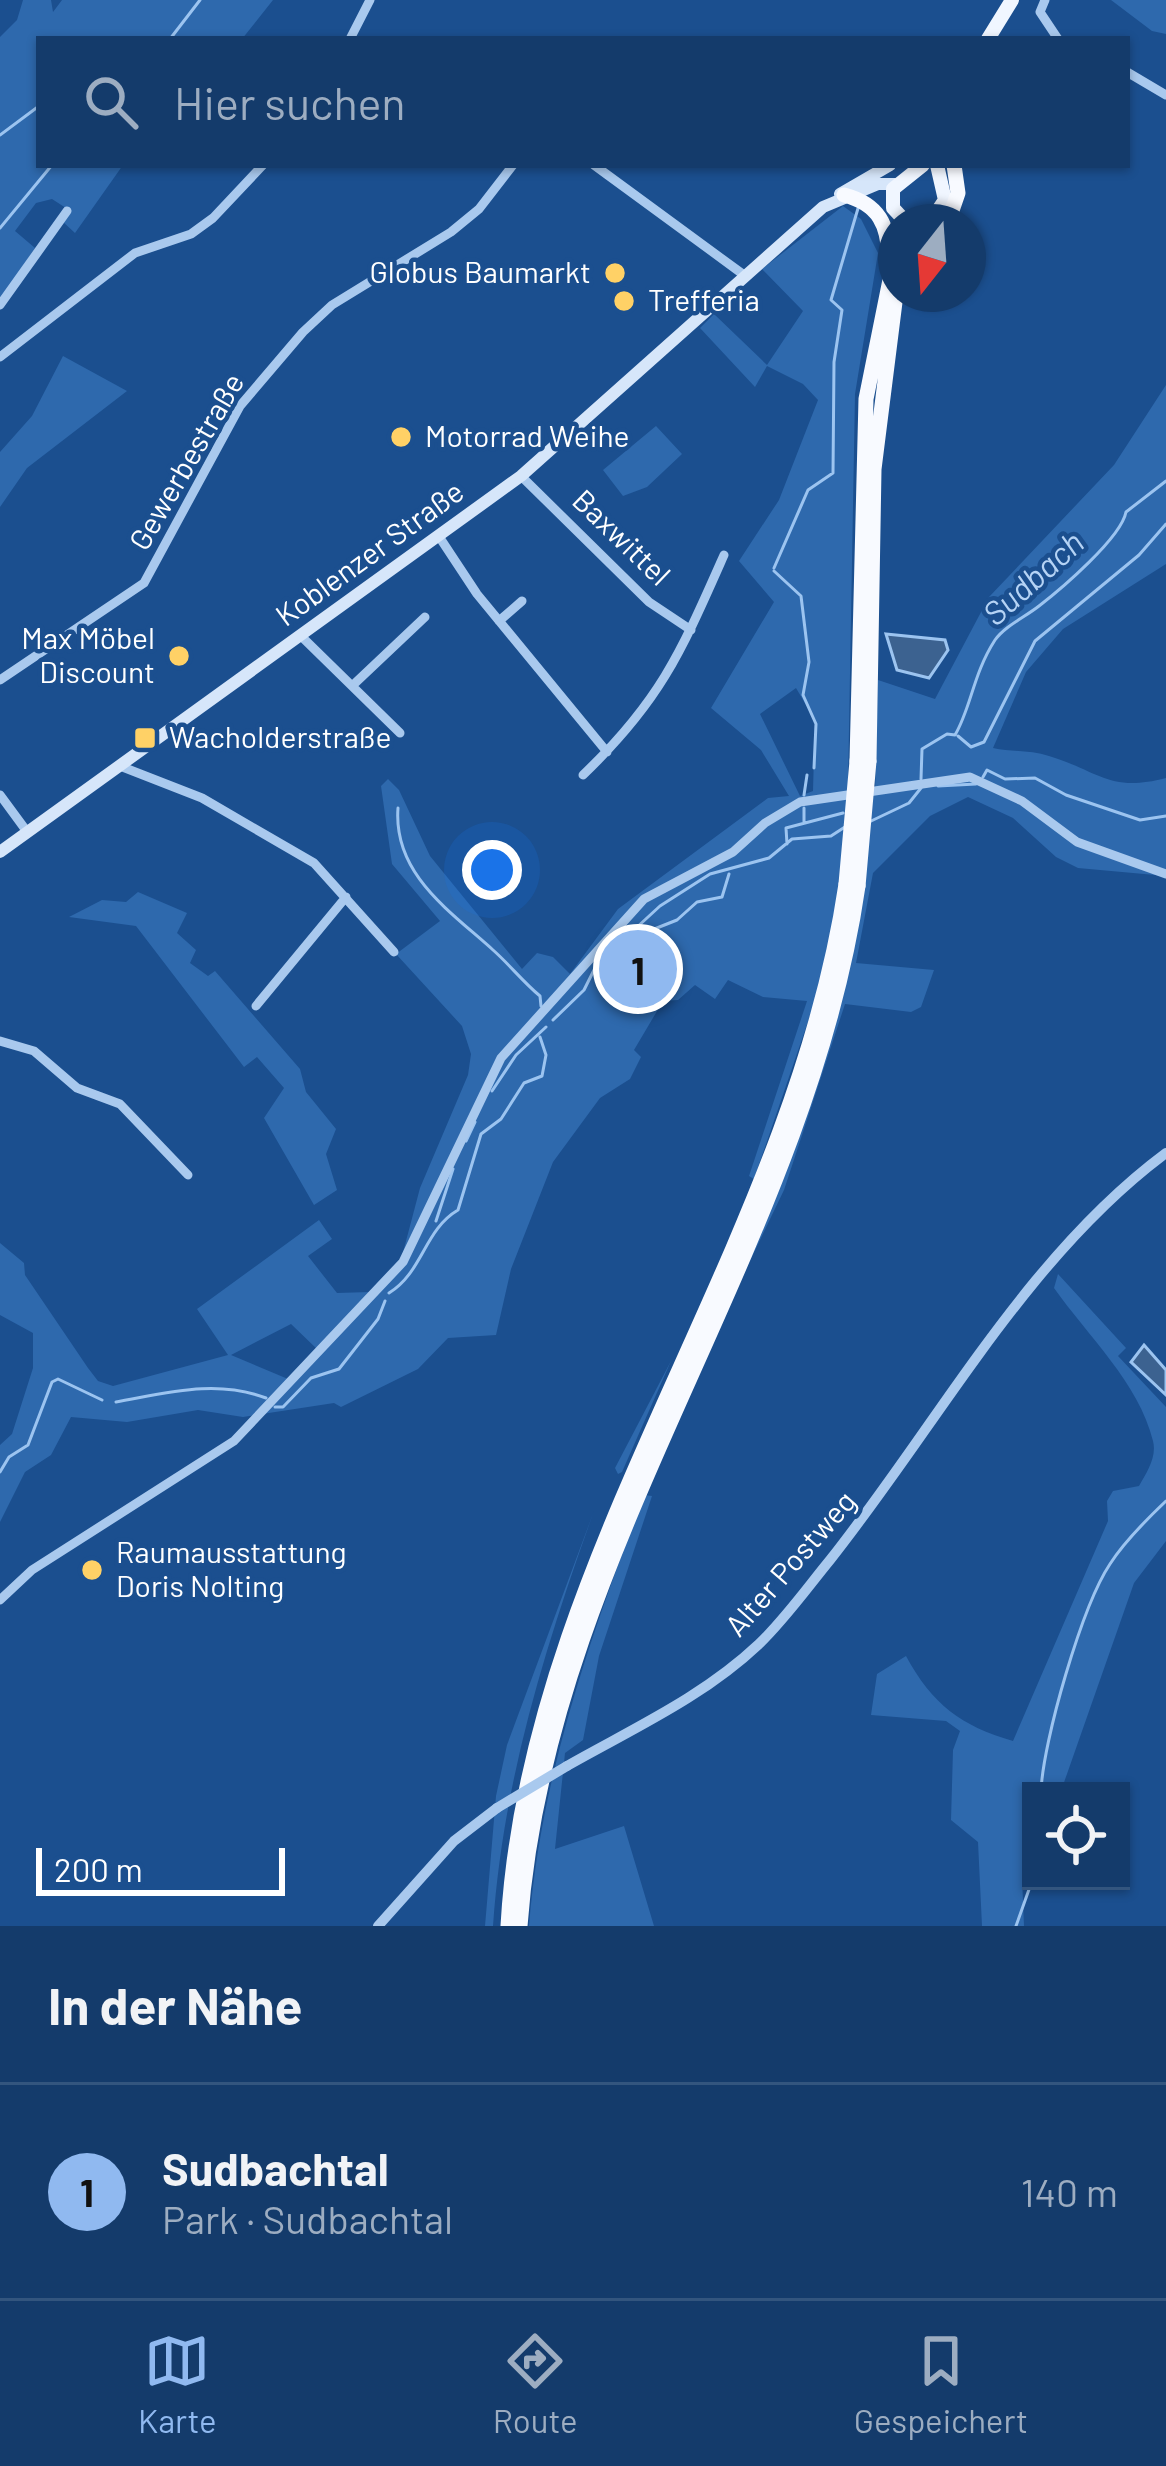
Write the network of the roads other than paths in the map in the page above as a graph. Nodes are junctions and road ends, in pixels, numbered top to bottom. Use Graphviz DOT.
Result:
graph roads {
  1 [pos="370,0"];
  2 [pos="1012,0"];
  3 [pos="1043,2"];
  4 [pos="352,36"];
  5 [pos="990,36"];
  6 [pos="1055,36"];
  7 [pos="1130,74"];
  8 [pos="1166,95"];
  9 [pos="259,168"];
  10 [pos="511,168"];
  11 [pos="598,168"];
  12 [pos="883,168"];
  13 [pos="920,168"];
  14 [pos="954,168"];
  15 [pos="938,173"];
  16 [pos="893,192"];
  17 [pos="840,197"];
  18 [pos="898,204"];
  19 [pos="942,204"];
  20 [pos="954,204"];
  21 [pos="67,211"];
  22 [pos="878,214"];
  23 [pos="744,275"];
  24 [pos="0,305"];
  25 [pos="880,312"];
  26 [pos="894,312"];
  27 [pos="0,357"];
  28 [pos="521,476"];
  29 [pos="440,538"];
  30 [pos="724,554"];
  31 [pos="522,601"];
  32 [pos="425,617"];
  33 [pos="500,621"];
  34 [pos="691,629"];
  35 [pos="302,637"];
  36 [pos="0,680"];
  37 [pos="352,686"];
  38 [pos="400,733"];
  39 [pos="607,752"];
  40 [pos="863,761"];
  41 [pos="120,766"];
  42 [pos="583,776"];
  43 [pos="0,795"];
  44 [pos="28,832"];
  45 [pos="0,852"];
  46 [pos="1166,874"];
  47 [pos="852,885"];
  48 [pos="346,897"];
  49 [pos="394,952"];
  50 [pos="256,1006"];
  51 [pos="0,1041"];
  52 [pos="1166,1154"];
  53 [pos="188,1174"];
  54 [pos="0,1600"];
  55 [pos="378,1926"];
  56 [pos="508,1926"];
  57 [pos="520,1926"];
  1 -- 4 [label="street"];
  2 -- 5 [label="main road"];
  3 -- 6 [label="street"];
  7 -- 8 [label="street"];
  9 -- 27 [label="street"];
  10 -- 36 [label="street, Gewerbestraße"];
  11 -- 23 [label="street"];
  12 -- 17 [label="main road"];
  13 -- 15 [label="main road, Koblenzer Straße"];
  13 -- 16 [label="main road, Koblenzer Straße"];
  14 -- 20 [label="highway"];
  15 -- 19 [label="main road, Koblenzer Straße"];
  16 -- 17 [label="main road, Koblenzer Straße"];
  16 -- 18 [label="main road"];
  17 -- 22 [label="highway"];
  17 -- 23 [label="main road, Koblenzer Straße"];
  21 -- 24 [label="street"];
  23 -- 28 [label="main road, Koblenzer Straße"];
  25 -- 40 [label="highway"];
  26 -- 40 [label="highway"];
  28 -- 29 [label="main road, Koblenzer Straße"];
  28 -- 34 [label="street, Baxwittel"];
  29 -- 33 [label="street"];
  29 -- 35 [label="main road, Koblenzer Straße"];
  30 -- 34 [label="street"];
  31 -- 33 [label="street"];
  32 -- 37 [label="street"];
  33 -- 39 [label="street"];
  34 -- 39 [label="street"];
  35 -- 37 [label="street"];
  35 -- 41 [label="main road, Koblenzer Straße"];
  37 -- 38 [label="street"];
  39 -- 42 [label="street"];
  40 -- 47 [label="highway, bridge"];
  41 -- 44 [label="main road, Koblenzer Straße"];
  41 -- 48 [label="street"];
  43 -- 44 [label="street"];
  44 -- 45 [label="main road, Koblenzer Straße"];
  46 -- 54 [label="street"];
  47 -- 56 [label="highway"];
  47 -- 57 [label="highway"];
  48 -- 49 [label="street"];
  48 -- 50 [label="street"];
  51 -- 53 [label="street"];
  52 -- 55 [label="street, Alter Postweg, bridge"];
}
